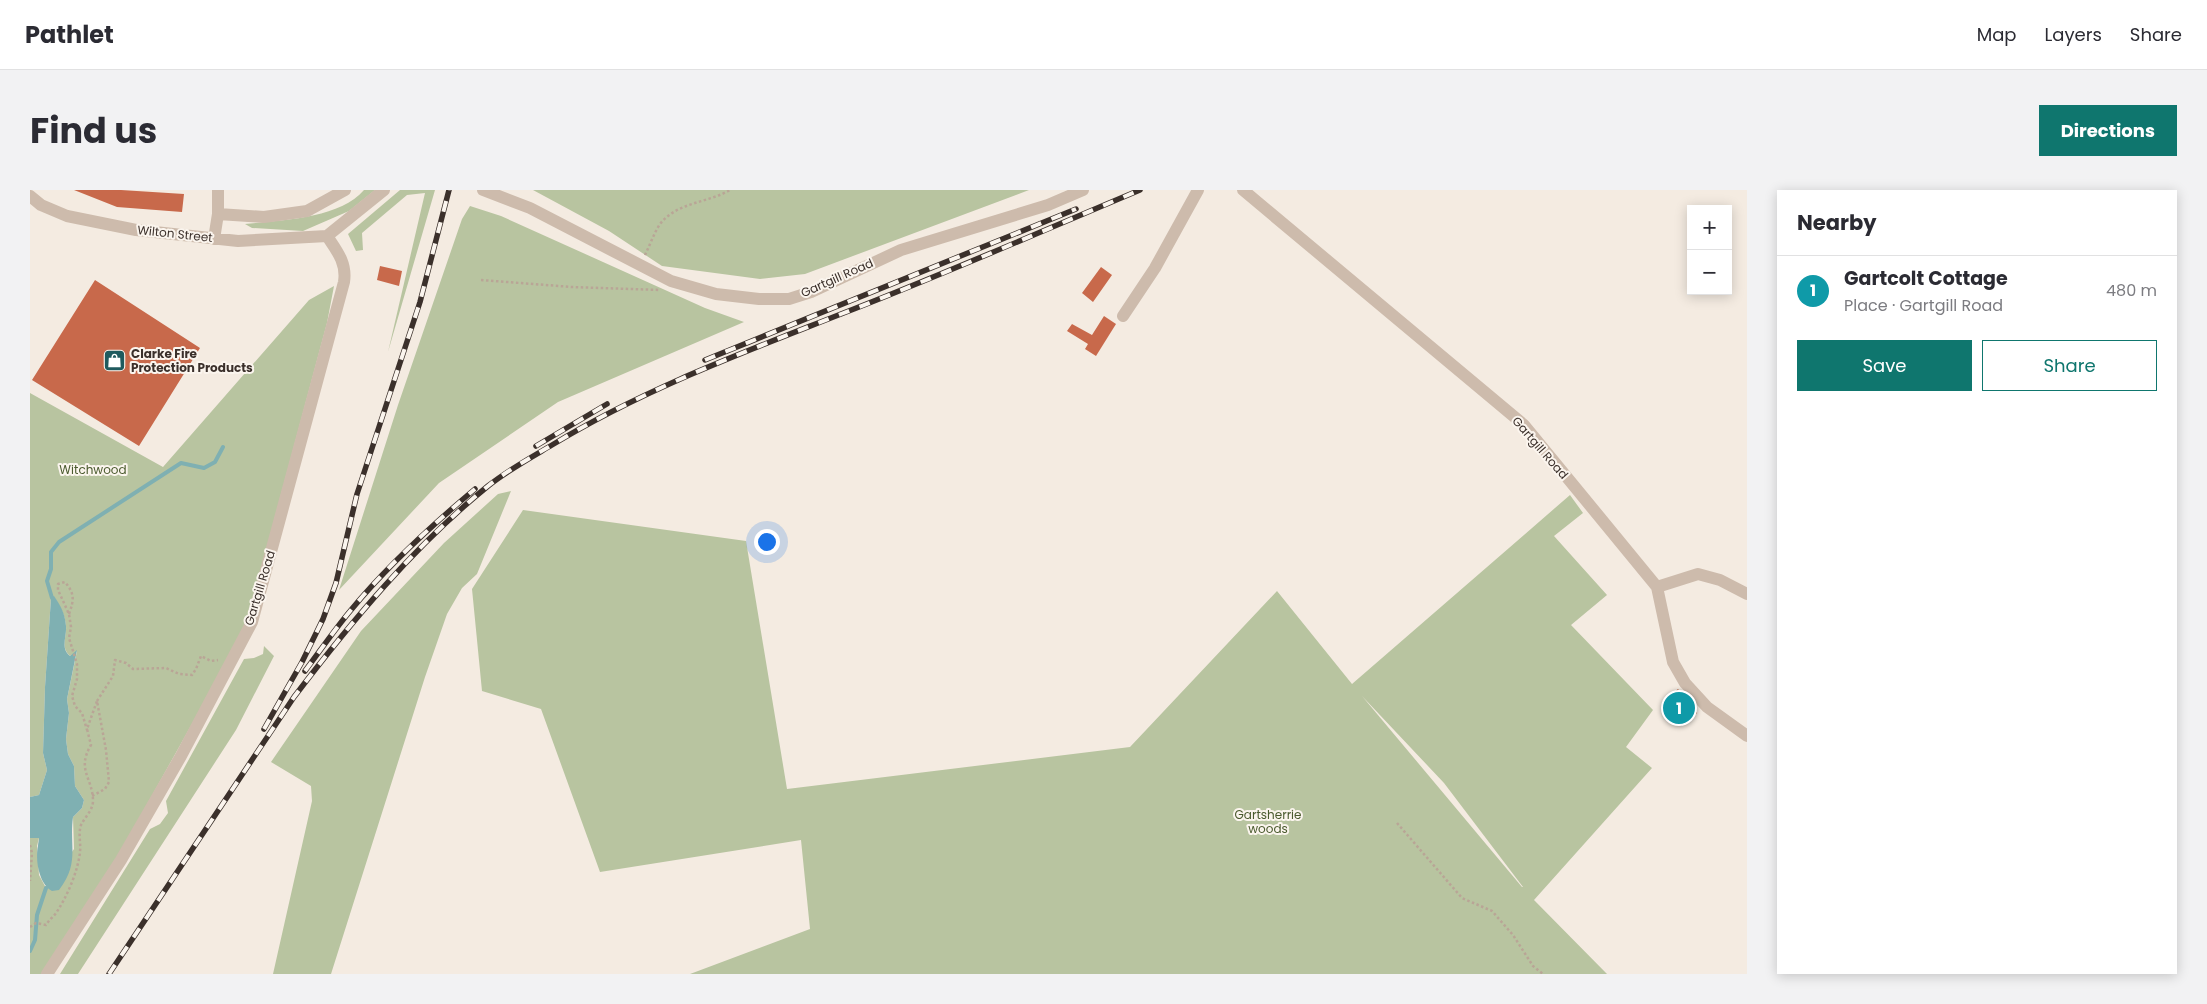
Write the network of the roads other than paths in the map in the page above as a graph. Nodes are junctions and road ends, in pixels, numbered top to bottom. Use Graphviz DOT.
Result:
graph roads {
  1 [pos="218,190"];
  2 [pos="344,190"];
  3 [pos="384,190"];
  4 [pos="484,190"];
  5 [pos="1083,190"];
  6 [pos="1198,190"];
  7 [pos="1242,190"];
  8 [pos="30,196"];
  9 [pos="218,214"];
  10 [pos="327,236"];
  11 [pos="214,239"];
  12 [pos="1123,316"];
  13 [pos="1656,587"];
  14 [pos="1747,594"];
  15 [pos="1747,736"];
  16 [pos="47,974"];
  1 -- 9 [label="street"];
  2 -- 9 [label="street"];
  3 -- 10 [label="street"];
  4 -- 5 [label="street, Gartgill Road"];
  6 -- 12 [label="street"];
  7 -- 13 [label="street, Gartgill Road"];
  8 -- 11 [label="street, Wilton Street"];
  9 -- 11 [label="street"];
  10 -- 11 [label="street, Wilton Street"];
  10 -- 16 [label="street, Gartgill Road"];
  13 -- 14 [label="street"];
  13 -- 15 [label="street, Gartgill Road"];
}
